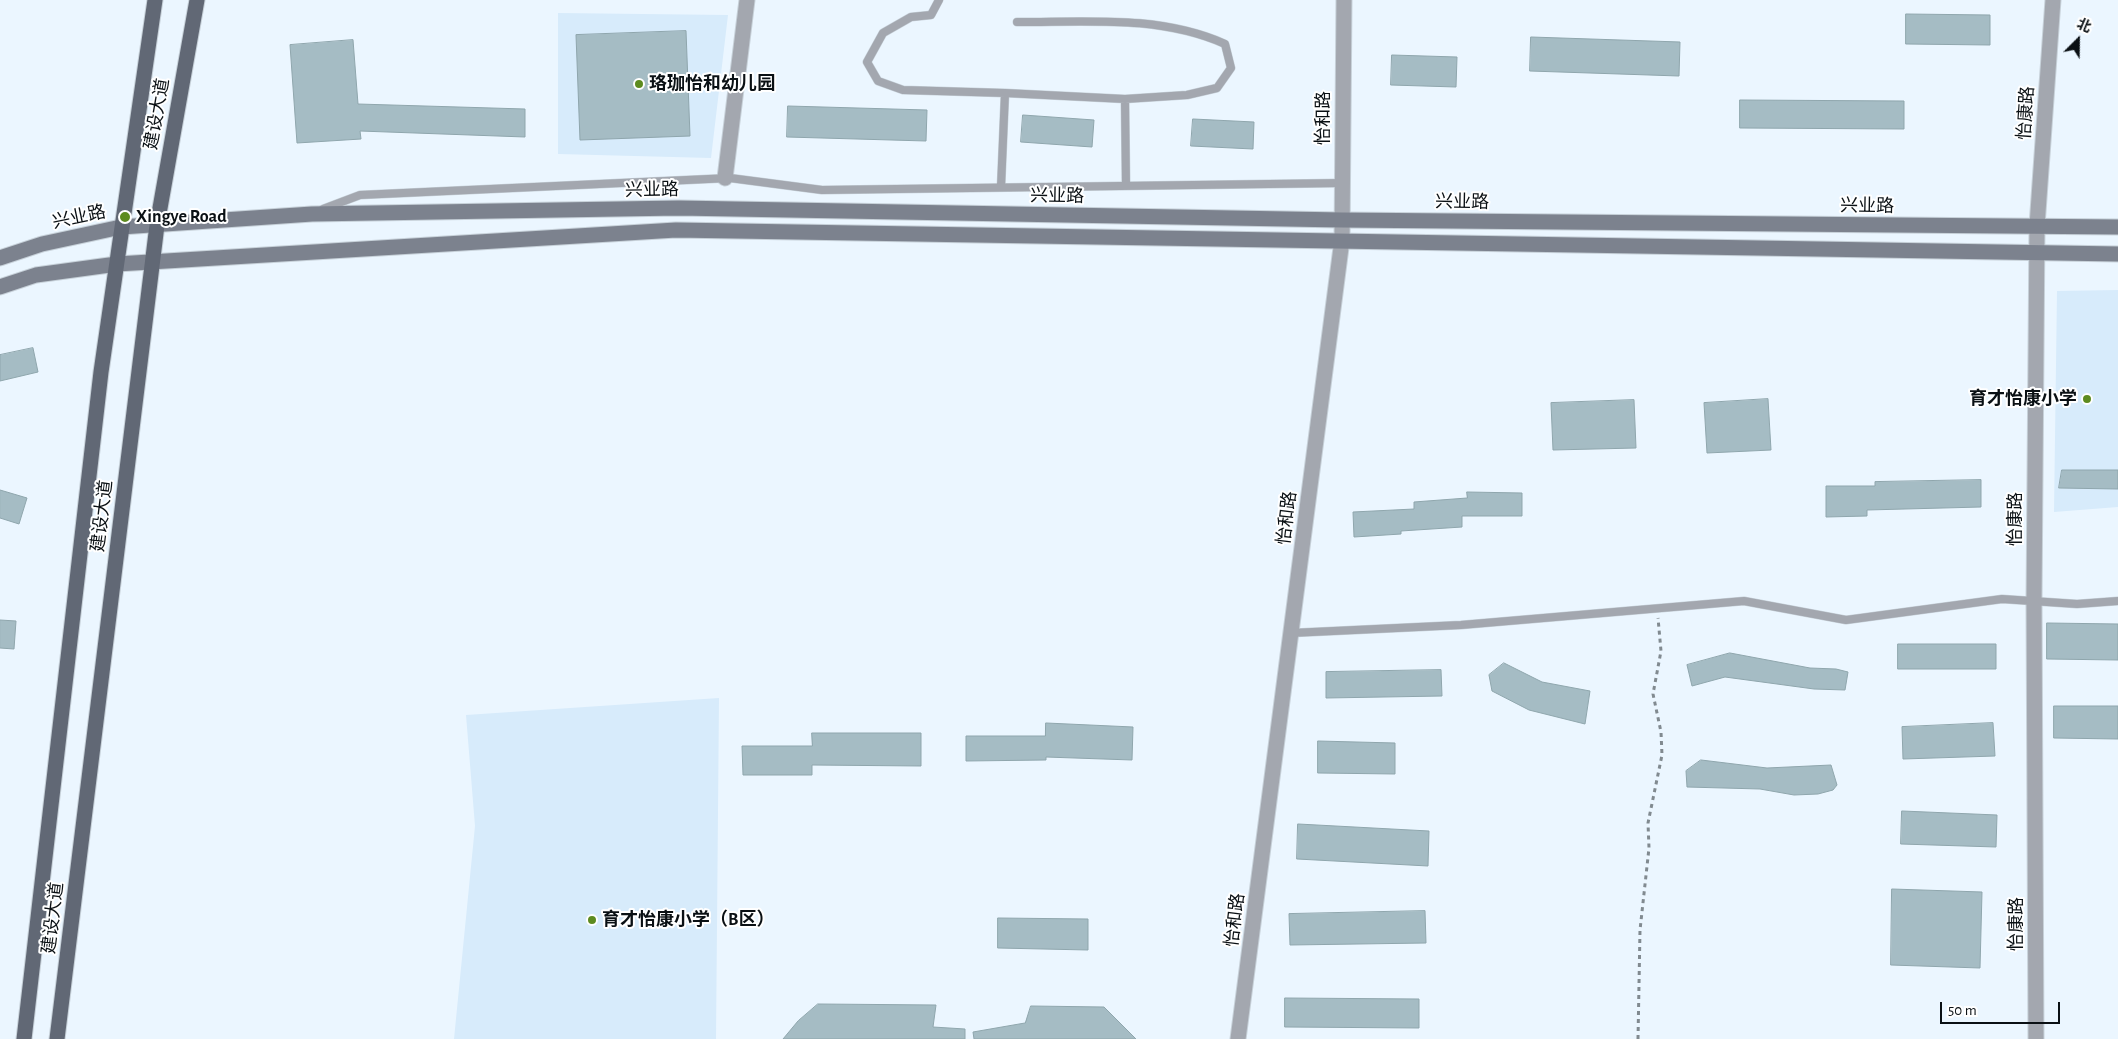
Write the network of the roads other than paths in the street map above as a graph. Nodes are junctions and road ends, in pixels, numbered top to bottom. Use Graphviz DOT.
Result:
graph roads {
  1 [pos="155,0"];
  2 [pos="197,0"];
  3 [pos="747,0"];
  4 [pos="939,0"];
  5 [pos="1344,0"];
  6 [pos="2053,0"];
  7 [pos="1017,22"];
  8 [pos="1005,93"];
  9 [pos="1126,99"];
  10 [pos="725,178"];
  11 [pos="1342,183"];
  12 [pos="1126,186"];
  13 [pos="1001,187"];
  14 [pos="312,214"];
  15 [pos="1342,220"];
  16 [pos="157,225"];
  17 [pos="2037,226"];
  18 [pos="121,227"];
  19 [pos="2118,227"];
  20 [pos="1342,240"];
  21 [pos="2036,254"];
  22 [pos="2118,254"];
  23 [pos="0,258"];
  24 [pos="153,262"];
  25 [pos="117,264"];
  26 [pos="0,287"];
  27 [pos="2034,601"];
  28 [pos="2118,601"];
  29 [pos="1291,632"];
  30 [pos="24,1039"];
  31 [pos="57,1039"];
  32 [pos="1238,1039"];
  33 [pos="2036,1039"];
  1 -- 18 [label="main road, 建设大道"];
  2 -- 16 [label="main road, 建设大道"];
  3 -- 10 [label="street"];
  4 -- 8 [label="lane"];
  5 -- 11 [label="street, 怡和路"];
  6 -- 17 [label="street, 怡康路"];
  7 -- 9 [label="lane"];
  8 -- 9 [label="lane"];
  8 -- 13 [label="lane"];
  9 -- 12 [label="lane"];
  10 -- 13 [label="lane"];
  10 -- 14 [label="lane"];
  11 -- 12 [label="lane"];
  11 -- 15 [label="street, 怡和路"];
  12 -- 13 [label="lane"];
  14 -- 15 [label="main road, 兴业路"];
  14 -- 16 [label="main road, 兴业路"];
  15 -- 17 [label="main road, 兴业路"];
  15 -- 20 [label="street, 怡和路"];
  16 -- 18 [label="main road, 兴业路"];
  16 -- 24 [label="main road, 建设大道"];
  17 -- 19 [label="main road, 兴业路"];
  17 -- 21 [label="street, 怡康路"];
  18 -- 23 [label="main road, 兴业路"];
  18 -- 25 [label="main road, 建设大道"];
  20 -- 21 [label="main road"];
  20 -- 24 [label="main road"];
  20 -- 29 [label="street, 怡和路"];
  21 -- 22 [label="main road"];
  21 -- 27 [label="street, 怡康路"];
  24 -- 25 [label="main road"];
  24 -- 31 [label="main road, 建设大道"];
  25 -- 26 [label="main road"];
  25 -- 30 [label="main road, 建设大道"];
  27 -- 28 [label="lane"];
  27 -- 29 [label="lane"];
  27 -- 33 [label="street, 怡康路"];
  29 -- 32 [label="street, 怡和路"];
}
